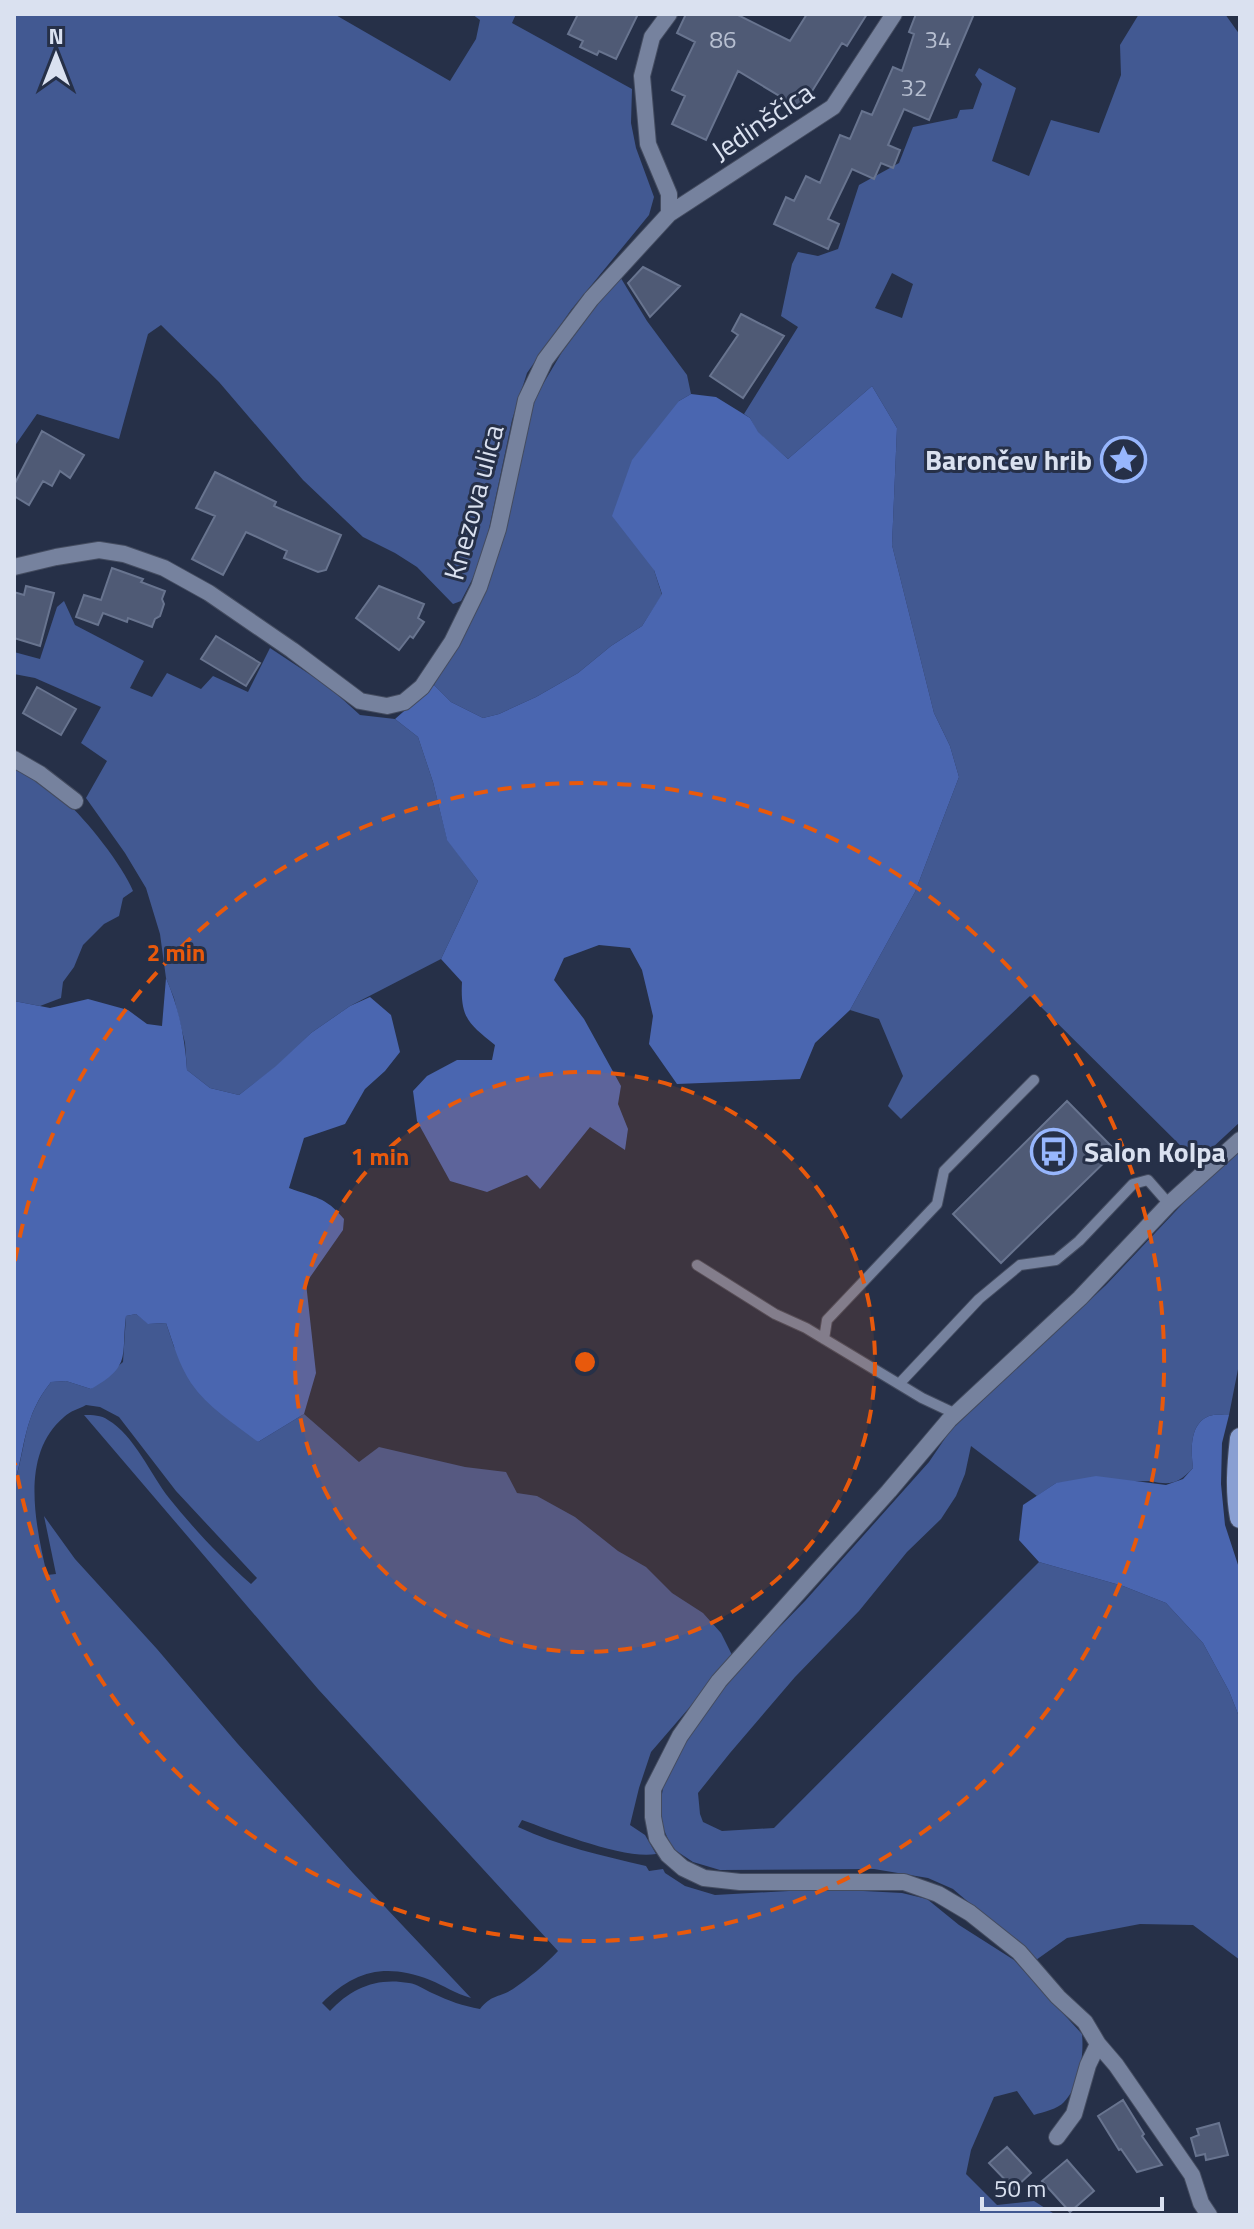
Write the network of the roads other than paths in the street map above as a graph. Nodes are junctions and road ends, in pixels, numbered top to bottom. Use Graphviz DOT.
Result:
graph roads {
  1 [pos="669,14"];
  2 [pos="894,14"];
  3 [pos="669,214"];
  4 [pos="14,567"];
  5 [pos="14,759"];
  6 [pos="75,801"];
  7 [pos="1034,1080"];
  8 [pos="1240,1140"];
  9 [pos="1169,1204"];
  10 [pos="697,1265"];
  11 [pos="824,1339"];
  12 [pos="899,1384"];
  13 [pos="956,1414"];
  14 [pos="1240,1438"];
  15 [pos="1240,1518"];
  16 [pos="1098,2044"];
  17 [pos="1057,2137"];
  18 [pos="1209,2215"];
  1 -- 3 [label="street"];
  2 -- 3 [label="street, Jedinščica"];
  3 -- 4 [label="street, Knezova ulica"];
  5 -- 6 [label="street"];
  7 -- 11 [label="lane"];
  8 -- 9 [label="street"];
  9 -- 12 [label="lane"];
  9 -- 13 [label="street"];
  10 -- 11 [label="lane"];
  11 -- 12 [label="lane"];
  12 -- 13 [label="lane"];
  13 -- 16 [label="street"];
  14 -- 15 [label="main road"];
  16 -- 17 [label="street"];
  16 -- 18 [label="street"];
}
